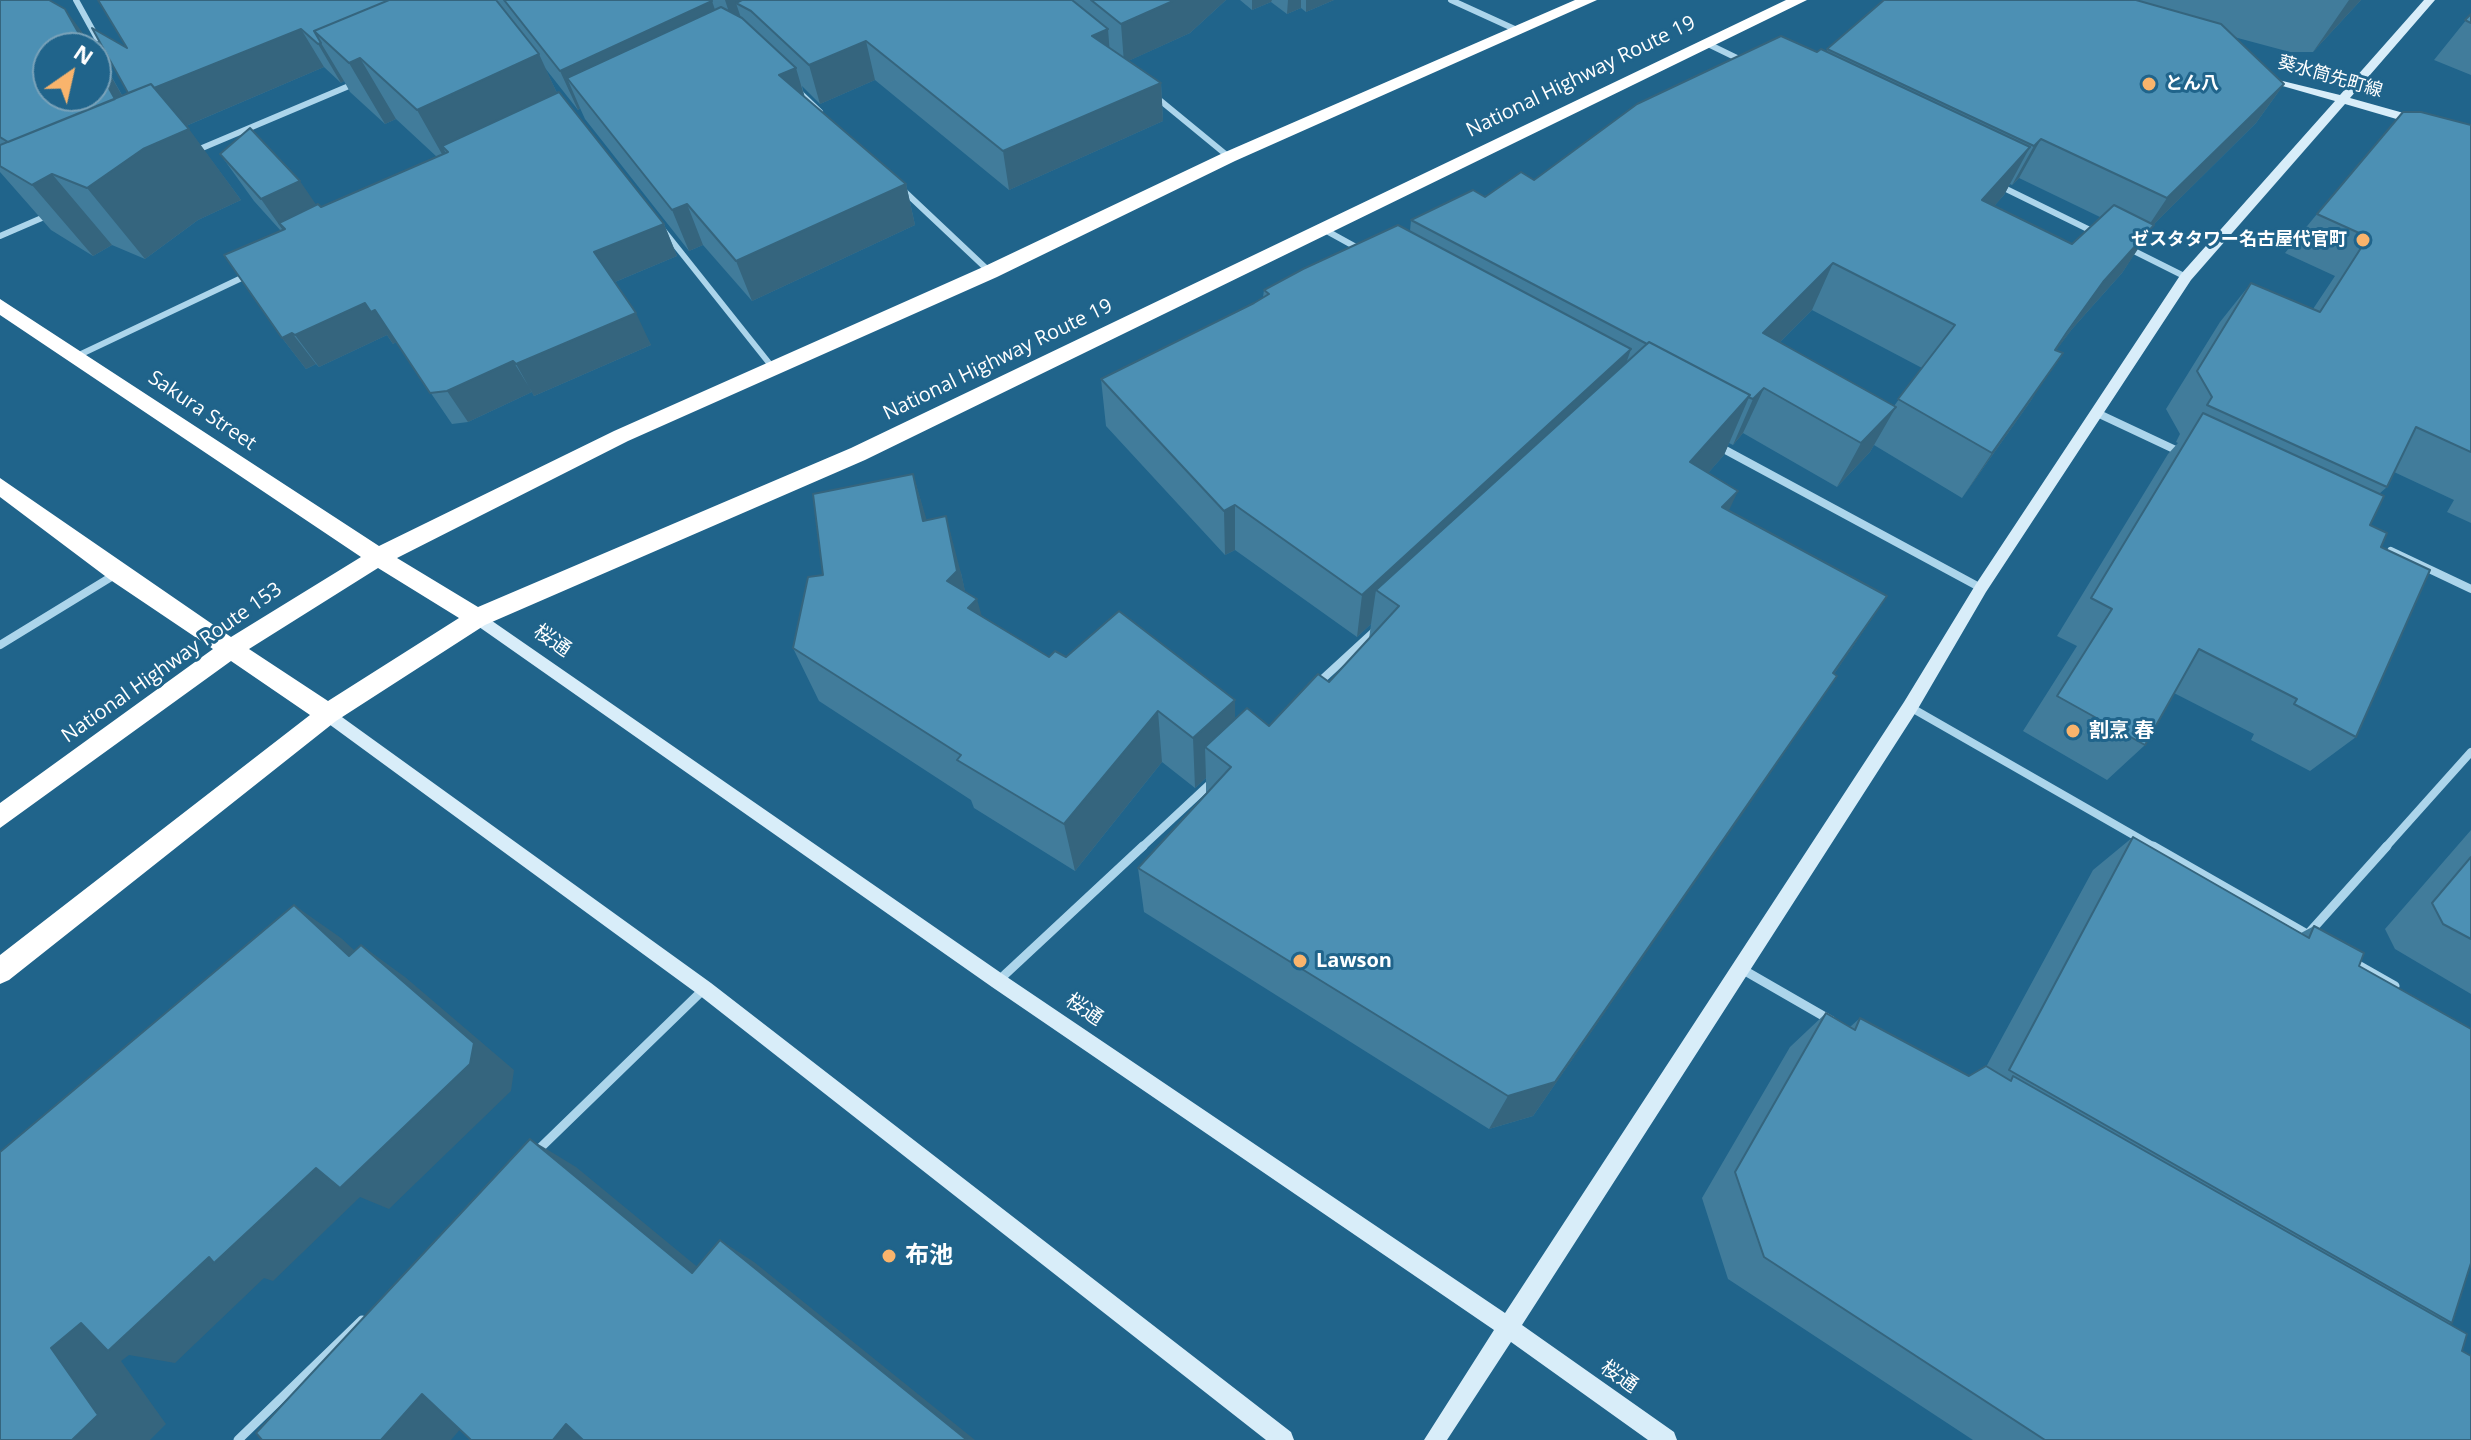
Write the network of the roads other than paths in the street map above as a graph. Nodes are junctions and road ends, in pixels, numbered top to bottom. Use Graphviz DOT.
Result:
graph roads {
  1 [pos="76,0"];
  2 [pos="1451,0"];
  3 [pos="1589,0"];
  4 [pos="1799,0"];
  5 [pos="2430,0"];
  6 [pos="1519,31"];
  7 [pos="94,32"];
  8 [pos="1706,43"];
  9 [pos="1749,63"];
  10 [pos="2254,74"];
  11 [pos="370,77"];
  12 [pos="793,86"];
  13 [pos="1146,88"];
  14 [pos="2346,100"];
  15 [pos="828,119"];
  16 [pos="2429,124"];
  17 [pos="182,157"];
  18 [pos="1229,157"];
  19 [pos="1989,180"];
  20 [pos="897,184"];
  21 [pos="56,212"];
  22 [pos="654,219"];
  23 [pos="1325,230"];
  24 [pos="2102,235"];
  25 [pos="0,236"];
  26 [pos="2116,242"];
  27 [pos="1366,252"];
  28 [pos="990,272"];
  29 [pos="252,273"];
  30 [pos="2186,277"];
  31 [pos="0,306"];
  32 [pos="77,356"];
  33 [pos="773,368"];
  34 [pos="2097,413"];
  35 [pos="1708,441"];
  36 [pos="2183,454"];
  37 [pos="0,486"];
  38 [pos="2385,548"];
  39 [pos="378,557"];
  40 [pos="117,573"];
  41 [pos="1981,588"];
  42 [pos="2471,589"];
  43 [pos="477,618"];
  44 [pos="1385,621"];
  45 [pos="0,645"];
  46 [pos="229,650"];
  47 [pos="1305,696"];
  48 [pos="1910,707"];
  49 [pos="328,714"];
  50 [pos="2471,752"];
  51 [pos="1225,770"];
  52 [pos="0,817"];
  53 [pos="2307,935"];
  54 [pos="2321,943"];
  55 [pos="2335,951"];
  56 [pos="1739,967"];
  57 [pos="0,971"];
  58 [pos="998,981"];
  59 [pos="705,989"];
  60 [pos="2403,991"];
  61 [pos="1849,1032"];
  62 [pos="532,1156"];
  63 [pos="373,1309"];
  64 [pos="1509,1328"];
  65 [pos="238,1440"];
  66 [pos="1283,1440"];
  67 [pos="1435,1440"];
  68 [pos="1666,1440"];
  1 -- 7 [label="street"];
  2 -- 6 [label="street"];
  3 -- 6 [label="highway"];
  4 -- 8 [label="highway, National Highway Route 19"];
  5 -- 14 [label="street"];
  6 -- 18 [label="highway"];
  8 -- 9 [label="street"];
  8 -- 23 [label="highway, National Highway Route 19"];
  10 -- 14 [label="street, 葵水筒先町線"];
  11 -- 17 [label="street"];
  12 -- 15 [label="street"];
  13 -- 18 [label="street"];
  14 -- 16 [label="street, 葵水筒先町線"];
  14 -- 30 [label="street"];
  18 -- 28 [label="highway"];
  19 -- 24 [label="street"];
  20 -- 28 [label="street"];
  21 -- 25 [label="street"];
  22 -- 33 [label="street"];
  23 -- 27 [label="street"];
  23 -- 43 [label="highway, National Highway Route 19"];
  26 -- 30 [label="street"];
  28 -- 33 [label="highway"];
  29 -- 32 [label="street"];
  30 -- 34 [label="street"];
  31 -- 32 [label="highway, Sakura Street"];
  32 -- 39 [label="highway, Sakura Street"];
  33 -- 39 [label="highway"];
  34 -- 36 [label="street"];
  34 -- 41 [label="street"];
  35 -- 41 [label="street"];
  37 -- 40 [label="highway"];
  38 -- 42 [label="street"];
  39 -- 43 [label="highway"];
  39 -- 46 [label="highway, National Highway Route 153"];
  40 -- 45 [label="street"];
  40 -- 46 [label="highway"];
  41 -- 48 [label="street"];
  43 -- 49 [label="highway, National Highway Route 19"];
  43 -- 58 [label="street, 桜通"];
  44 -- 47 [label="street"];
  46 -- 49 [label="highway"];
  46 -- 52 [label="highway, National Highway Route 153"];
  48 -- 53 [label="street"];
  48 -- 56 [label="street"];
  49 -- 57 [label="highway"];
  49 -- 59 [label="street"];
  50 -- 53 [label="street"];
  51 -- 58 [label="street"];
  53 -- 54 [label="street"];
  55 -- 60 [label="street"];
  56 -- 61 [label="street"];
  56 -- 64 [label="street"];
  58 -- 64 [label="street, 桜通"];
  59 -- 62 [label="street"];
  59 -- 66 [label="street"];
  63 -- 65 [label="street"];
  64 -- 67 [label="street"];
  64 -- 68 [label="street, 桜通"];
}
